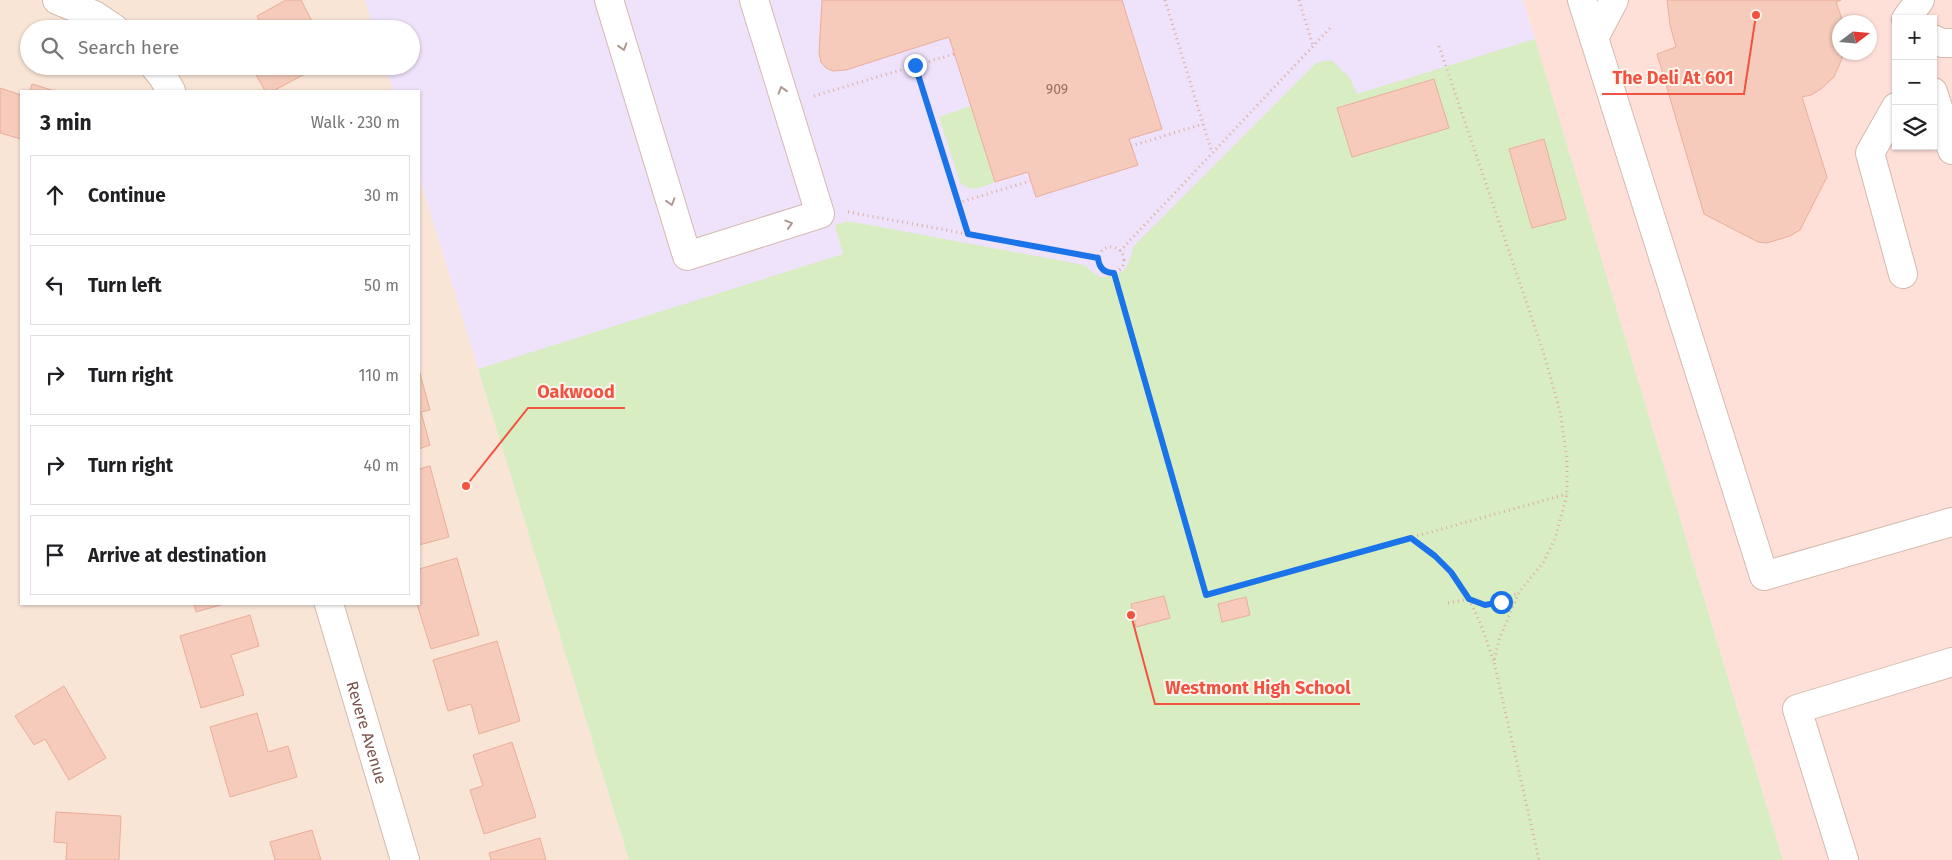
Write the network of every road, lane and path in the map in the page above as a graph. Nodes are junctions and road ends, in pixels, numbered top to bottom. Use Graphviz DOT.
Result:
graph roads {
  1 [pos="57,0"];
  2 [pos="61,0"];
  3 [pos="609,0"];
  4 [pos="754,0"];
  5 [pos="1165,0"];
  6 [pos="1299,0"];
  7 [pos="1582,0"];
  8 [pos="1614,0"];
  9 [pos="1920,0"];
  10 [pos="1909,15"];
  11 [pos="102,20"];
  12 [pos="1332,26"];
  13 [pos="1594,38"];
  14 [pos="1937,40"];
  15 [pos="1952,43"];
  16 [pos="1439,46"];
  17 [pos="1313,47"];
  18 [pos="954,54"];
  19 [pos="915,65"];
  20 [pos="161,75"];
  21 [pos="170,90"];
  22 [pos="806,98"];
  23 [pos="1937,104"];
  24 [pos="1892,114"];
  25 [pos="1203,124"];
  26 [pos="1131,146"];
  27 [pos="1952,150"];
  28 [pos="1212,154"];
  29 [pos="1030,181"];
  30 [pos="958,203"];
  31 [pos="841,211"];
  32 [pos="968,234"];
  33 [pos="1120,251"];
  34 [pos="1098,258"];
  35 [pos="1114,273"];
  36 [pos="1903,274"];
  37 [pos="1567,494"];
  38 [pos="1952,522"];
  39 [pos="1411,538"];
  40 [pos="1519,592"];
  41 [pos="1469,599"];
  42 [pos="1448,603"];
  43 [pos="329,605"];
  44 [pos="1494,662"];
  45 [pos="1952,662"];
  46 [pos="405,860"];
  47 [pos="1539,860"];
  48 [pos="1844,860"];
  1 -- 2 [label="street"];
  2 -- 11 [label="street"];
  3 -- 4 [label="street, one-way"];
  5 -- 25 [label="path"];
  6 -- 17 [label="path"];
  7 -- 13 [label="street"];
  8 -- 13 [label="street"];
  9 -- 10 [label="street"];
  12 -- 17 [label="path"];
  13 -- 38 [label="street"];
  14 -- 15 [label="street"];
  16 -- 37 [label="path"];
  17 -- 28 [label="path"];
  18 -- 19 [label="path"];
  19 -- 22 [label="path"];
  19 -- 30 [label="path"];
  20 -- 21 [label="street"];
  23 -- 27 [label="street"];
  24 -- 36 [label="street"];
  25 -- 26 [label="path"];
  25 -- 28 [label="path"];
  28 -- 33 [label="path"];
  29 -- 30 [label="path"];
  30 -- 32 [label="path"];
  31 -- 32 [label="path"];
  32 -- 34 [label="path"];
  33 -- 34 [label="path"];
  33 -- 35 [label="path"];
  34 -- 35 [label="path"];
  35 -- 39 [label="path"];
  37 -- 39 [label="path"];
  37 -- 40 [label="path"];
  39 -- 41 [label="path"];
  40 -- 41 [label="path"];
  40 -- 44 [label="path"];
  41 -- 42 [label="path"];
  41 -- 44 [label="path"];
  43 -- 46 [label="street, Revere Avenue"];
  44 -- 47 [label="path"];
  45 -- 48 [label="street"];
}
